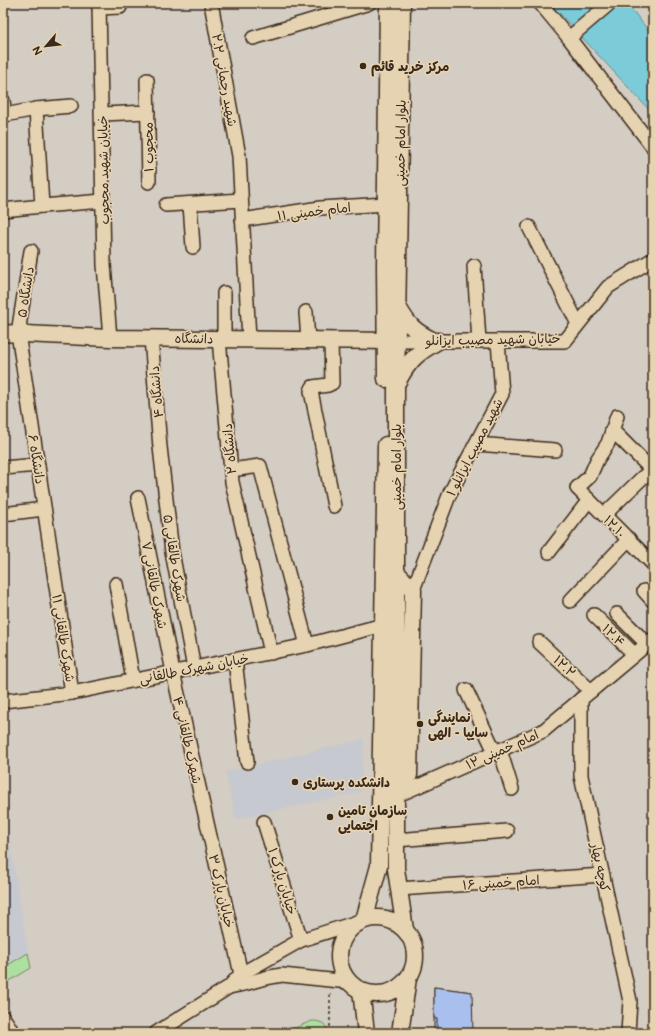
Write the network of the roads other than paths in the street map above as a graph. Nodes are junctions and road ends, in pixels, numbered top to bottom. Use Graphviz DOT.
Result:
graph roads {
  1 [pos="211,3"];
  2 [pos="369,3"];
  3 [pos="388,3"];
  4 [pos="402,3"];
  5 [pos="540,3"];
  6 [pos="610,3"];
  7 [pos="99,6"];
  8 [pos="120,7"];
  9 [pos="253,38"];
  10 [pos="569,38"];
  11 [pos="147,80"];
  12 [pos="3,101"];
  13 [pos="71,106"];
  14 [pos="36,109"];
  15 [pos="148,112"];
  16 [pos="102,114"];
  17 [pos="653,147"];
  18 [pos="149,182"];
  19 [pos="241,200"];
  20 [pos="104,201"];
  21 [pos="190,204"];
  22 [pos="386,204"];
  23 [pos="42,206"];
  24 [pos="166,206"];
  25 [pos="3,210"];
  26 [pos="242,220"];
  27 [pos="529,227"];
  28 [pos="193,247"];
  29 [pos="32,251"];
  30 [pos="653,259"];
  31 [pos="474,266"];
  32 [pos="224,293"];
  33 [pos="398,307"];
  34 [pos="306,312"];
  35 [pos="578,324"];
  36 [pos="10,333"];
  37 [pos="110,338"];
  38 [pos="151,338"];
  39 [pos="222,339"];
  40 [pos="249,339"];
  41 [pos="308,340"];
  42 [pos="332,340"];
  43 [pos="392,340"];
  44 [pos="435,340"];
  45 [pos="479,341"];
  46 [pos="498,341"];
  47 [pos="397,385"];
  48 [pos="617,416"];
  49 [pos="612,430"];
  50 [pos="476,444"];
  51 [pos="160,447"];
  52 [pos="555,450"];
  53 [pos="38,466"];
  54 [pos="3,468"];
  55 [pos="231,470"];
  56 [pos="652,470"];
  57 [pos="138,498"];
  58 [pos="589,500"];
  59 [pos="334,506"];
  60 [pos="44,509"];
  61 [pos="3,514"];
  62 [pos="604,515"];
  63 [pos="629,540"];
  64 [pos="549,552"];
  65 [pos="653,564"];
  66 [pos="397,573"];
  67 [pos="56,584"];
  68 [pos="116,584"];
  69 [pos="413,590"];
  70 [pos="570,601"];
  71 [pos="617,614"];
  72 [pos="594,615"];
  73 [pos="397,630"];
  74 [pos="650,641"];
  75 [pos="540,642"];
  76 [pos="307,645"];
  77 [pos="271,653"];
  78 [pos="634,654"];
  79 [pos="235,660"];
  80 [pos="194,668"];
  81 [pos="173,672"];
  82 [pos="133,680"];
  83 [pos="466,690"];
  84 [pos="591,691"];
  85 [pos="72,693"];
  86 [pos="581,699"];
  87 [pos="3,701"];
  88 [pos="498,751"];
  89 [pos="247,762"];
  90 [pos="512,789"];
  91 [pos="396,796"];
  92 [pos="203,807"];
  93 [pos="264,822"];
  94 [pos="507,831"];
  95 [pos="396,840"];
  96 [pos="603,875"];
  97 [pos="399,889"];
  98 [pos="364,920"];
  99 [pos="405,930"];
  100 [pos="301,940"];
  101 [pos="241,974"];
  102 [pos="408,978"];
  103 [pos="355,986"];
  104 [pos="229,987"];
  105 [pos="3,1017"];
  106 [pos="404,1031"];
  107 [pos="13,1033"];
  108 [pos="156,1033"];
  109 [pos="366,1033"];
  110 [pos="628,1033"];
  1 -- 19 [label="street, شهید رحمانی ۲.۲"];
  2 -- 9 [label="street"];
  3 -- 22 [label="main road, بلوار امام خمینی"];
  4 -- 33 [label="main road, بلوار امام خمینی"];
  5 -- 10 [label="street"];
  6 -- 10 [label="street"];
  7 -- 8 [label="street"];
  7 -- 16 [label="street, خیابان شهید محجوب"];
  10 -- 17 [label="street"];
  11 -- 15 [label="street, محجوب ۱"];
  12 -- 14 [label="street"];
  13 -- 14 [label="street"];
  14 -- 23 [label="street"];
  15 -- 16 [label="street, محجوب ۱"];
  15 -- 18 [label="street, محجوب ۱"];
  16 -- 20 [label="street, خیابان شهید محجوب"];
  19 -- 21 [label="street"];
  19 -- 26 [label="street, شهید رحمانی ۲.۲"];
  20 -- 23 [label="street"];
  20 -- 37 [label="street, خیابان شهید محجوب"];
  21 -- 24 [label="street"];
  21 -- 28 [label="street"];
  22 -- 26 [label="street, امام خمینی ۱۱"];
  22 -- 43 [label="main road, بلوار امام خمینی"];
  23 -- 25 [label="street"];
  26 -- 40 [label="street, شهید رحمانی ۲.۲"];
  27 -- 35 [label="street"];
  29 -- 36 [label="street, دانشگاه ۵"];
  30 -- 35 [label="street, خیابان شهید مصیب ایزانلو"];
  31 -- 45 [label="street"];
  32 -- 39 [label="street, دانشگاه ۲"];
  33 -- 43 [label="main road, بلوار امام خمینی"];
  33 -- 44 [label="main road"];
  34 -- 41 [label="street"];
  35 -- 46 [label="street, خیابان شهید مصیب ایزانلو"];
  36 -- 37 [label="main road, دانشگاه"];
  36 -- 53 [label="street, دانشگاه ۶"];
  37 -- 38 [label="main road, دانشگاه"];
  38 -- 39 [label="main road, دانشگاه"];
  38 -- 51 [label="street, دانشگاه ۴"];
  39 -- 40 [label="main road, دانشگاه"];
  39 -- 55 [label="street, دانشگاه ۲"];
  40 -- 41 [label="main road, دانشگاه"];
  41 -- 42 [label="main road, دانشگاه"];
  42 -- 43 [label="main road, دانشگاه"];
  42 -- 59 [label="street"];
  43 -- 44 [label="street, خیابان شهید مصیب ایزانلو"];
  43 -- 47 [label="main road, بلوار امام خمینی"];
  43 -- 73 [label="main road, بلوار امام خمینی"];
  44 -- 45 [label="street, خیابان شهید مصیب ایزانلو"];
  44 -- 47 [label="main road"];
  45 -- 46 [label="street, خیابان شهید مصیب ایزانلو"];
  46 -- 50 [label="street, شهید مصیب ایزانلو ۱"];
  47 -- 66 [label="main road, بلوار امام خمینی"];
  48 -- 49 [label="street"];
  49 -- 56 [label="street"];
  49 -- 58 [label="street, ۱۲.۱۰"];
  50 -- 52 [label="street"];
  50 -- 69 [label="street, شهید مصیب ایزانلو ۱"];
  51 -- 80 [label="street, شهرک طالقانی ۵"];
  53 -- 54 [label="street"];
  53 -- 60 [label="street, دانشگاه ۶"];
  55 -- 76 [label="street"];
  55 -- 77 [label="street, دانشگاه ۲"];
  56 -- 62 [label="street"];
  57 -- 81 [label="street, شهرک طالقانی ۷"];
  58 -- 62 [label="street, ۱۲.۱۰"];
  58 -- 64 [label="street"];
  60 -- 61 [label="street"];
  60 -- 67 [label="street, دانشگاه ۶"];
  62 -- 63 [label="street, ۱۲.۱۰"];
  63 -- 65 [label="street, ۱۲.۱۰"];
  63 -- 70 [label="street"];
  66 -- 69 [label="main road"];
  66 -- 73 [label="main road, بلوار امام خمینی"];
  67 -- 85 [label="street, شهرک طالقانی ۱۱"];
  68 -- 82 [label="street"];
  69 -- 73 [label="main road"];
  71 -- 74 [label="street"];
  72 -- 78 [label="street, ۱۲.۴"];
  73 -- 76 [label="street, خیابان شهرک طالقانی"];
  73 -- 91 [label="main road, بلوار امام خمینی"];
  73 -- 98 [label="main road, بلوار امام خمینی"];
  74 -- 78 [label="street, امام خمینی ۱۲"];
  75 -- 84 [label="street, ۱۲.۲"];
  76 -- 77 [label="street, خیابان شهرک طالقانی"];
  77 -- 79 [label="street, خیابان شهرک طالقانی"];
  78 -- 84 [label="street, امام خمینی ۱۲"];
  79 -- 80 [label="street, خیابان شهرک طالقانی"];
  79 -- 89 [label="street"];
  80 -- 81 [label="street, خیابان شهرک طالقانی"];
  81 -- 82 [label="street, خیابان شهرک طالقانی"];
  81 -- 92 [label="street, شهرک طالقانی ۴"];
  82 -- 85 [label="street, خیابان شهرک طالقانی"];
  83 -- 88 [label="street"];
  84 -- 86 [label="street, امام خمینی ۱۲"];
  85 -- 87 [label="street, خیابان شهرک طالقانی"];
  86 -- 88 [label="street, امام خمینی ۱۲"];
  86 -- 96 [label="street, کوچه بهار"];
  88 -- 90 [label="street"];
  88 -- 91 [label="street, امام خمینی ۱۲"];
  91 -- 95 [label="main road, بلوار امام خمینی"];
  92 -- 101 [label="street, خیابان پارک ۳"];
  93 -- 100 [label="street, خیابان پارک ۱"];
  94 -- 95 [label="street"];
  95 -- 97 [label="main road, بلوار امام خمینی"];
  96 -- 97 [label="street, امام خمینی ۱۶"];
  96 -- 110 [label="street, کوچه بهار"];
  97 -- 99 [label="main road, بلوار امام خمینی"];
  98 -- 99 [label="main road"];
  98 -- 100 [label="street"];
  98 -- 103 [label="main road"];
  99 -- 102 [label="main road"];
  100 -- 101 [label="street"];
  101 -- 104 [label="street"];
  102 -- 103 [label="main road"];
  102 -- 106 [label="main road"];
  103 -- 104 [label="street"];
  103 -- 109 [label="main road"];
  104 -- 108 [label="street"];
  105 -- 107 [label="street"];
}
